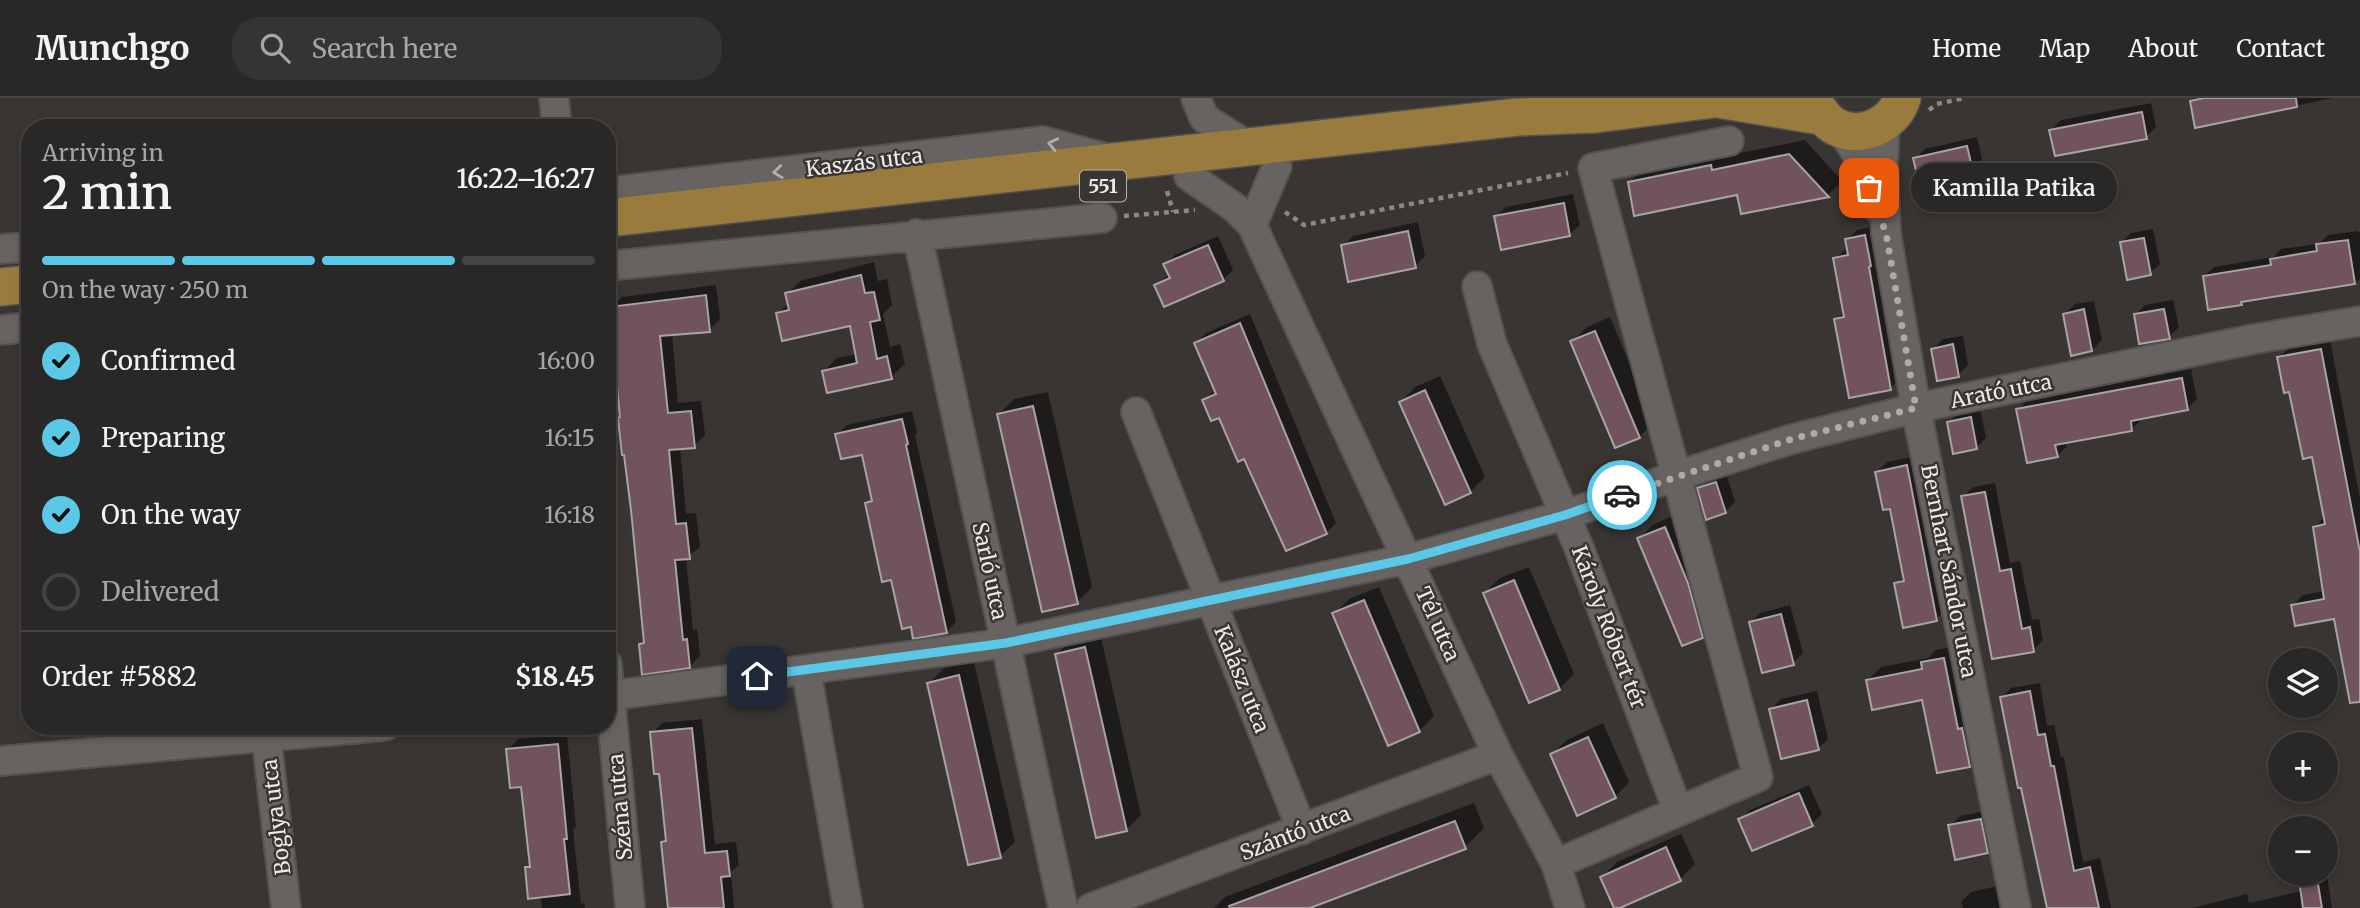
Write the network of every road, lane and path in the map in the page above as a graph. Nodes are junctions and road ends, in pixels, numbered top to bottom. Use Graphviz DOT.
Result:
graph roads {
  1 [pos="554,98"];
  2 [pos="1936,98"];
  3 [pos="1964,98"];
  4 [pos="1720,99"];
  5 [pos="1900,106"];
  6 [pos="1200,108"];
  7 [pos="1825,114"];
  8 [pos="556,119"];
  9 [pos="1729,141"];
  10 [pos="1264,157"];
  11 [pos="1119,161"];
  12 [pos="1183,166"];
  13 [pos="1593,169"];
  14 [pos="616,191"];
  15 [pos="1280,208"];
  16 [pos="1204,210"];
  17 [pos="616,217"];
  18 [pos="1102,218"];
  19 [pos="1252,226"];
  20 [pos="616,233"];
  21 [pos="1886,233"];
  22 [pos="917,234"];
  23 [pos="21,248"];
  24 [pos="0,249"];
  25 [pos="616,266"];
  26 [pos="21,285"];
  27 [pos="1477,286"];
  28 [pos="0,287"];
  29 [pos="2360,321"];
  30 [pos="21,328"];
  31 [pos="0,330"];
  32 [pos="1916,408"];
  33 [pos="1136,412"];
  34 [pos="1676,476"];
  35 [pos="1565,515"];
  36 [pos="1408,559"];
  37 [pos="1211,600"];
  38 [pos="1006,643"];
  39 [pos="806,670"];
  40 [pos="616,695"];
  41 [pos="238,735"];
  42 [pos="266,735"];
  43 [pos="613,735"];
  44 [pos="1498,755"];
  45 [pos="0,761"];
  46 [pos="1678,811"];
  47 [pos="1302,830"];
  48 [pos="1556,864"];
  49 [pos="286,908"];
  50 [pos="629,908"];
  51 [pos="848,908"];
  52 [pos="1063,908"];
  53 [pos="1091,908"];
  54 [pos="1570,908"];
  55 [pos="2016,908"];
  1 -- 8 [label="street"];
  2 -- 3 [label="path"];
  4 -- 7 [label="main road, 551"];
  4 -- 10 [label="main road, 551"];
  5 -- 7 [label="main road, 551"];
  5 -- 21 [label="street, Bernhart Sándor utca"];
  6 -- 10 [label="street"];
  6 -- 12 [label="street"];
  7 -- 21 [label="street, Bernhart Sándor utca"];
  9 -- 13 [label="street"];
  10 -- 12 [label="main road, 551"];
  10 -- 19 [label="street"];
  11 -- 12 [label="main road, 551"];
  11 -- 14 [label="street, Kaszás utca, one-way"];
  11 -- 17 [label="main road, 551"];
  12 -- 19 [label="street, Tél utca"];
  12 -- 20 [label="main road, 551"];
  13 -- 15 [label="path"];
  13 -- 34 [label="street"];
  16 -- 18 [label="path"];
  18 -- 22 [label="street"];
  19 -- 36 [label="street, Tél utca"];
  21 -- 32 [label="street, Bernhart Sándor utca"];
  22 -- 25 [label="street"];
  22 -- 38 [label="street, Sarló utca"];
  23 -- 24 [label="street"];
  26 -- 28 [label="main road"];
  27 -- 35 [label="street, Károly Róbert tér"];
  29 -- 32 [label="street, Arató utca"];
  30 -- 31 [label="street"];
  32 -- 34 [label="street, Arató utca"];
  32 -- 55 [label="street, Bernhart Sándor utca"];
  33 -- 37 [label="street, Kalász utca"];
  34 -- 35 [label="street, Arató utca"];
  34 -- 46 [label="street"];
  35 -- 36 [label="street, Arató utca"];
  35 -- 46 [label="street, Károly Róbert tér"];
  36 -- 37 [label="street, Arató utca"];
  36 -- 44 [label="street, Tél utca"];
  37 -- 38 [label="street, Arató utca"];
  37 -- 47 [label="street, Kalász utca"];
  38 -- 39 [label="street, Arató utca"];
  38 -- 52 [label="street, Sarló utca"];
  39 -- 40 [label="street, Arató utca"];
  39 -- 51 [label="street"];
  41 -- 45 [label="street"];
  42 -- 49 [label="street, Boglya utca"];
  43 -- 50 [label="street, Széna utca"];
  44 -- 47 [label="street, Szántó utca"];
  44 -- 48 [label="street, Tél utca"];
  46 -- 48 [label="street"];
  47 -- 53 [label="street, Szántó utca"];
  48 -- 54 [label="street, Tél utca"];
}
